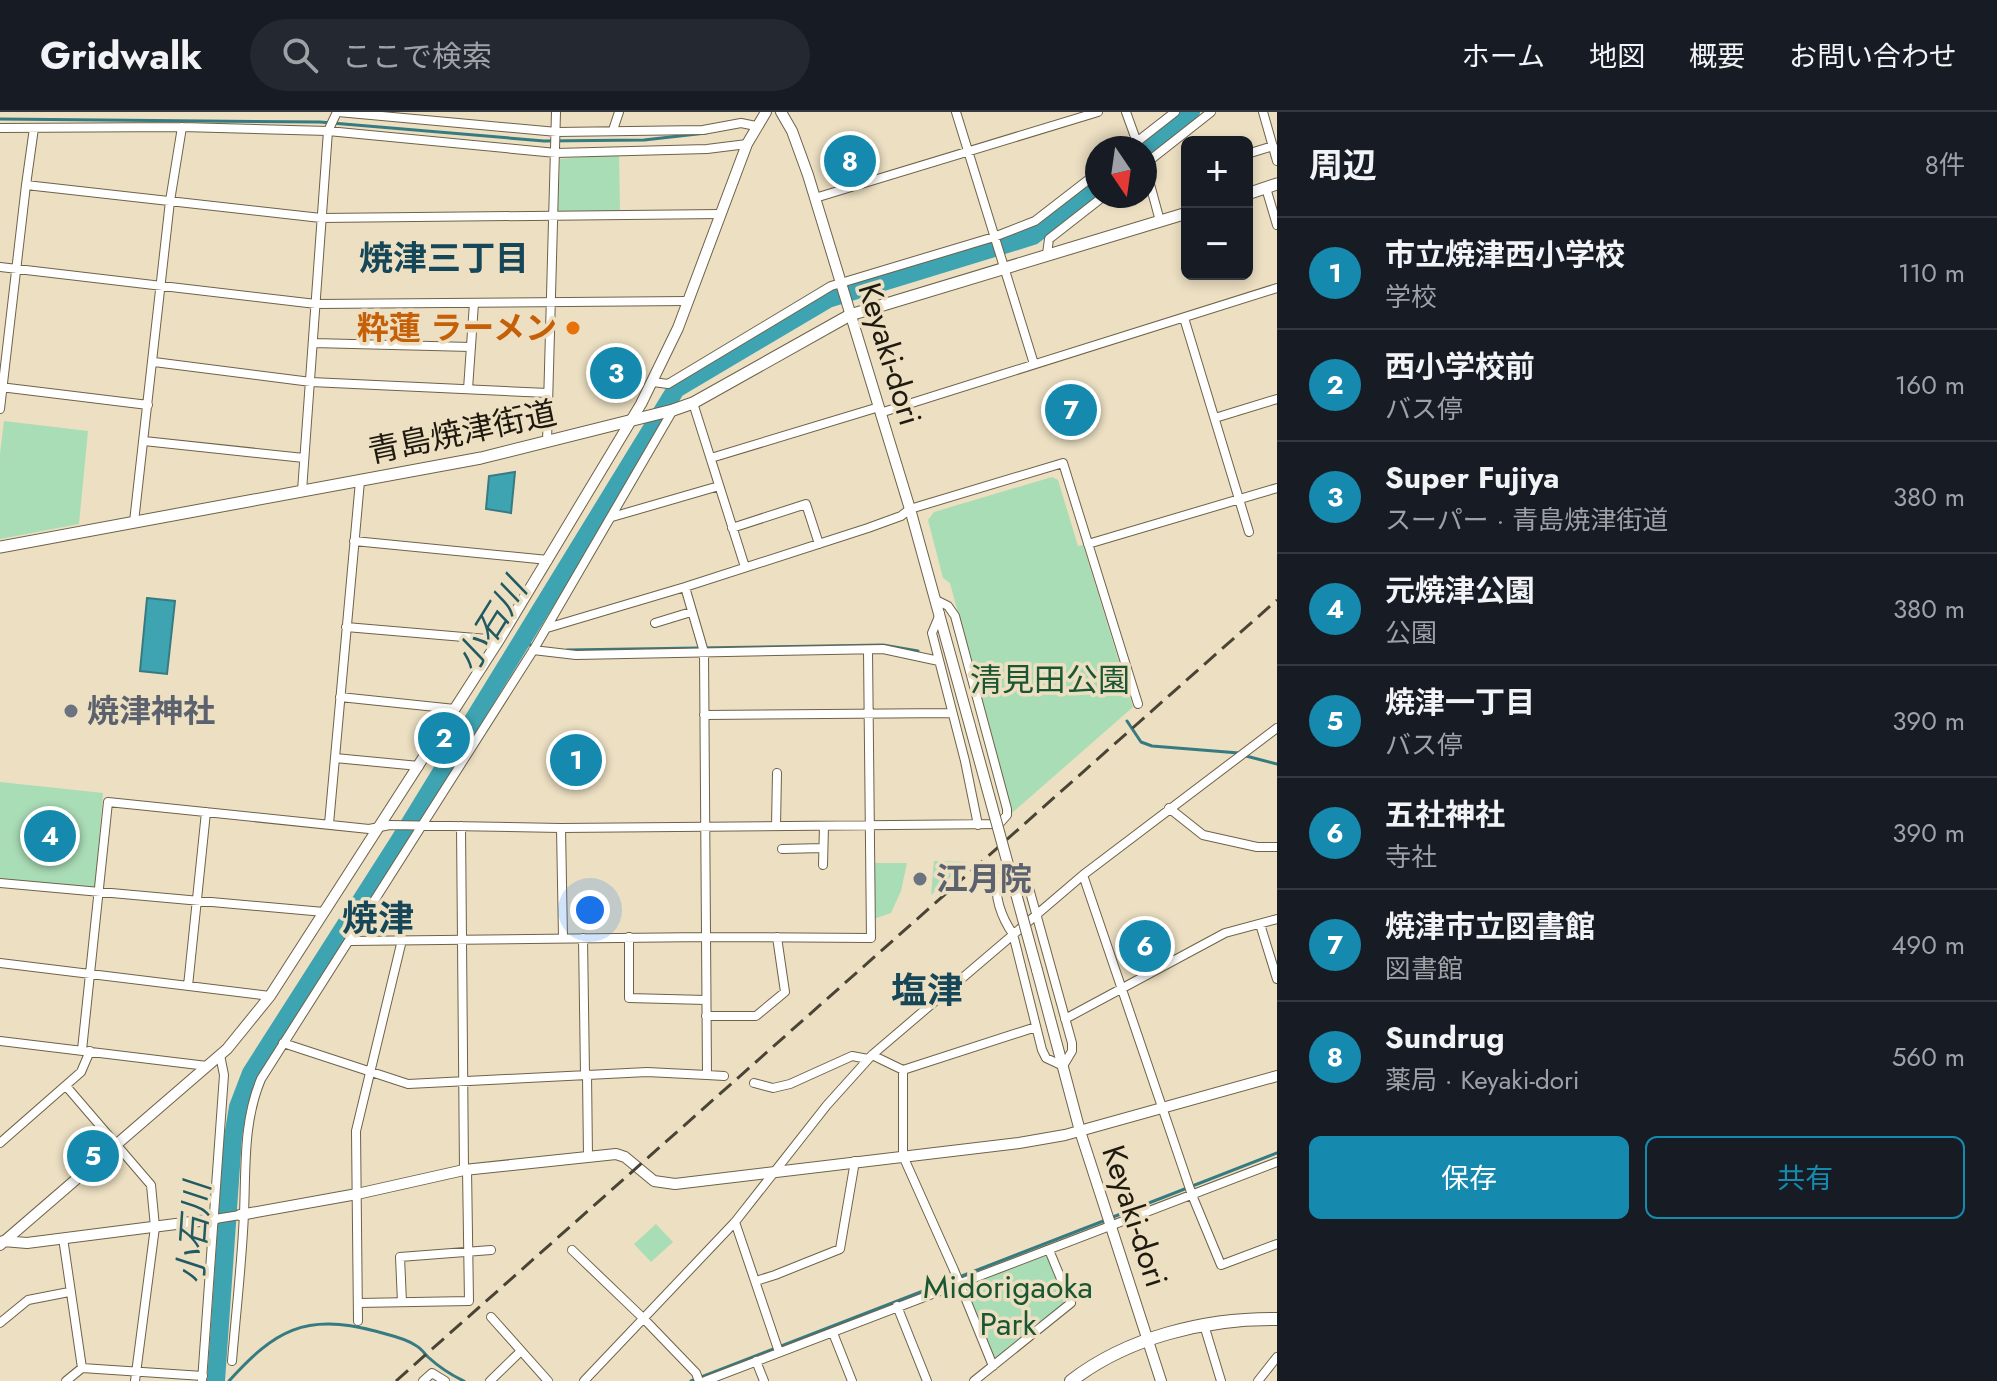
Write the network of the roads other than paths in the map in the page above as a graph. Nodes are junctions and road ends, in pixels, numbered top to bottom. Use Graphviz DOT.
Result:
graph roads {
  1 [pos="556,112"];
  2 [pos="619,112"];
  3 [pos="766,112"];
  4 [pos="781,112"];
  5 [pos="956,112"];
  6 [pos="1098,112"];
  7 [pos="1126,112"];
  8 [pos="1175,112"];
  9 [pos="1211,112"];
  10 [pos="1263,112"];
  11 [pos="337,113"];
  12 [pos="756,126"];
  13 [pos="182,127"];
  14 [pos="0,128"];
  15 [pos="34,128"];
  16 [pos="329,129"];
  17 [pos="613,130"];
  18 [pos="557,133"];
  19 [pos="1132,136"];
  20 [pos="1147,136"];
  21 [pos="747,144"];
  22 [pos="1273,146"];
  23 [pos="556,150"];
  24 [pos="968,151"];
  25 [pos="1253,152"];
  26 [pos="1157,155"];
  27 [pos="1277,161"];
  28 [pos="1085,182"];
  29 [pos="26,185"];
  30 [pos="1272,186"];
  31 [pos="815,198"];
  32 [pos="170,201"];
  33 [pos="1089,208"];
  34 [pos="1157,208"];
  35 [pos="721,214"];
  36 [pos="1181,215"];
  37 [pos="554,216"];
  38 [pos="321,218"];
  39 [pos="1160,221"];
  40 [pos="1277,225"];
  41 [pos="994,237"];
  42 [pos="1047,254"];
  43 [pos="1001,262"];
  44 [pos="0,267"];
  45 [pos="17,268"];
  46 [pos="841,284"];
  47 [pos="163,285"];
  48 [pos="1277,288"];
  49 [pos="688,301"];
  50 [pos="551,302"];
  51 [pos="474,303"];
  52 [pos="316,304"];
  53 [pos="850,315"];
  54 [pos="1184,318"];
  55 [pos="313,343"];
  56 [pos="471,347"];
  57 [pos="154,362"];
  58 [pos="1034,364"];
  59 [pos="311,382"];
  60 [pos="653,382"];
  61 [pos="1,387"];
  62 [pos="468,389"];
  63 [pos="548,393"];
  64 [pos="1277,399"];
  65 [pos="693,403"];
  66 [pos="148,405"];
  67 [pos="0,409"];
  68 [pos="673,410"];
  69 [pos="880,410"];
  70 [pos="1215,418"];
  71 [pos="630,422"];
  72 [pos="144,441"];
  73 [pos="547,442"];
  74 [pos="304,458"];
  75 [pos="711,458"];
  76 [pos="360,481"];
  77 [pos="719,486"];
  78 [pos="1277,488"];
  79 [pos="302,491"];
  80 [pos="1240,498"];
  81 [pos="910,509"];
  82 [pos="612,517"];
  83 [pos="134,522"];
  84 [pos="732,528"];
  85 [pos="1249,532"];
  86 [pos="354,541"];
  87 [pos="819,544"];
  88 [pos="1088,544"];
  89 [pos="0,547"];
  90 [pos="548,560"];
  91 [pos="745,567"];
  92 [pos="685,587"];
  93 [pos="936,600"];
  94 [pos="691,612"];
  95 [pos="940,614"];
  96 [pos="655,623"];
  97 [pos="346,627"];
  98 [pos="547,628"];
  99 [pos="499,640"];
  100 [pos="535,648"];
  101 [pos="703,649"];
  102 [pos="868,650"];
  103 [pos="939,661"];
  104 [pos="340,697"];
  105 [pos="1138,704"];
  106 [pos="455,709"];
  107 [pos="952,713"];
  108 [pos="704,715"];
  109 [pos="868,715"];
  110 [pos="1277,728"];
  111 [pos="335,758"];
  112 [pos="419,766"];
  113 [pos="777,773"];
  114 [pos="1169,808"];
  115 [pos="206,812"];
  116 [pos="329,824"];
  117 [pos="978,825"];
  118 [pos="421,826"];
  119 [pos="461,826"];
  120 [pos="705,826"];
  121 [pos="776,826"];
  122 [pos="824,826"];
  123 [pos="380,827"];
  124 [pos="869,827"];
  125 [pos="561,828"];
  126 [pos="1277,847"];
  127 [pos="823,848"];
  128 [pos="782,849"];
  129 [pos="823,865"];
  130 [pos="1083,875"];
  131 [pos="0,883"];
  132 [pos="98,893"];
  133 [pos="196,901"];
  134 [pos="324,912"];
  135 [pos="1036,915"];
  136 [pos="1277,919"];
  137 [pos="1260,924"];
  138 [pos="1013,934"];
  139 [pos="629,937"];
  140 [pos="706,937"];
  141 [pos="777,937"];
  142 [pos="563,938"];
  143 [pos="583,938"];
  144 [pos="461,939"];
  145 [pos="402,940"];
  146 [pos="349,941"];
  147 [pos="0,963"];
  148 [pos="89,973"];
  149 [pos="1277,979"];
  150 [pos="188,986"];
  151 [pos="1122,989"];
  152 [pos="270,996"];
  153 [pos="706,1000"];
  154 [pos="706,1016"];
  155 [pos="1065,1019"];
  156 [pos="1036,1027"];
  157 [pos="0,1041"];
  158 [pos="283,1043"];
  159 [pos="86,1051"];
  160 [pos="220,1055"];
  161 [pos="870,1057"];
  162 [pos="207,1066"];
  163 [pos="1063,1066"];
  164 [pos="903,1070"];
  165 [pos="370,1072"];
  166 [pos="586,1074"];
  167 [pos="707,1075"];
  168 [pos="724,1076"];
  169 [pos="1277,1076"];
  170 [pos="463,1081"];
  171 [pos="754,1083"];
  172 [pos="66,1086"];
  173 [pos="1162,1108"];
  174 [pos="1080,1131"];
  175 [pos="0,1143"];
  176 [pos="116,1145"];
  177 [pos="903,1156"];
  178 [pos="588,1157"];
  179 [pos="855,1161"];
  180 [pos="1277,1162"];
  181 [pos="466,1170"];
  182 [pos="777,1170"];
  183 [pos="1190,1190"];
  184 [pos="357,1194"];
  185 [pos="242,1214"];
  186 [pos="214,1219"];
  187 [pos="735,1222"];
  188 [pos="1111,1226"];
  189 [pos="155,1227"];
  190 [pos="63,1238"];
  191 [pos="1,1242"];
  192 [pos="1277,1244"];
  193 [pos="491,1250"];
  194 [pos="572,1250"];
  195 [pos="1049,1250"];
  196 [pos="468,1251"];
  197 [pos="756,1281"];
  198 [pos="960,1284"];
  199 [pos="69,1292"];
  200 [pos="402,1302"];
  201 [pos="358,1303"];
  202 [pos="897,1306"];
  203 [pos="491,1317"];
  204 [pos="644,1319"];
  205 [pos="1277,1319"];
  206 [pos="358,1321"];
  207 [pos="0,1323"];
  208 [pos="1204,1325"];
  209 [pos="833,1333"];
  210 [pos="1148,1341"];
  211 [pos="521,1351"];
  212 [pos="779,1352"];
  213 [pos="1277,1357"];
  214 [pos="232,1361"];
  215 [pos="756,1361"];
  216 [pos="993,1366"];
  217 [pos="82,1368"];
  218 [pos="135,1376"];
  219 [pos="203,1378"];
  220 [pos="66,1381"];
  221 [pos="423,1381"];
  222 [pos="445,1381"];
  223 [pos="490,1381"];
  224 [pos="548,1381"];
  225 [pos="584,1381"];
  226 [pos="699,1381"];
  227 [pos="705,1381"];
  228 [pos="764,1381"];
  229 [pos="852,1381"];
  230 [pos="927,1381"];
  231 [pos="974,1381"];
  232 [pos="1071,1381"];
  233 [pos="1161,1381"];
  234 [pos="1221,1381"];
  235 [pos="1258,1381"];
  1 -- 18 [label="street"];
  2 -- 17 [label="street"];
  3 -- 12 [label="street"];
  4 -- 31 [label="street, Keyaki-dori"];
  5 -- 24 [label="street"];
  6 -- 24 [label="street"];
  7 -- 19 [label="street"];
  8 -- 20 [label="street"];
  9 -- 26 [label="street"];
  10 -- 22 [label="street"];
  11 -- 16 [label="street"];
  11 -- 18 [label="street"];
  12 -- 17 [label="street"];
  12 -- 21 [label="street"];
  13 -- 15 [label="street"];
  13 -- 16 [label="street"];
  13 -- 32 [label="street"];
  14 -- 15 [label="street"];
  15 -- 29 [label="street"];
  16 -- 23 [label="street"];
  16 -- 38 [label="street"];
  17 -- 18 [label="street"];
  18 -- 23 [label="street"];
  21 -- 23 [label="street"];
  21 -- 35 [label="street"];
  22 -- 25 [label="street"];
  22 -- 27 [label="street"];
  23 -- 37 [label="street"];
  24 -- 31 [label="street"];
  24 -- 41 [label="street"];
  28 -- 41 [label="street"];
  29 -- 32 [label="street"];
  29 -- 45 [label="street"];
  30 -- 40 [label="street"];
  31 -- 46 [label="street, Keyaki-dori"];
  32 -- 38 [label="street"];
  32 -- 47 [label="street"];
  33 -- 42 [label="street"];
  34 -- 39 [label="street"];
  35 -- 37 [label="street"];
  35 -- 49 [label="street"];
  36 -- 39 [label="main road, 青島焼津街道"];
  37 -- 38 [label="street"];
  37 -- 50 [label="street"];
  38 -- 52 [label="street"];
  39 -- 42 [label="main road, 青島焼津街道"];
  41 -- 43 [label="street"];
  41 -- 46 [label="street"];
  42 -- 43 [label="main road, 青島焼津街道"];
  43 -- 53 [label="main road, 青島焼津街道"];
  43 -- 58 [label="street"];
  44 -- 45 [label="street"];
  45 -- 47 [label="street"];
  45 -- 61 [label="street"];
  46 -- 53 [label="street, Keyaki-dori"];
  46 -- 60 [label="street"];
  47 -- 52 [label="street"];
  47 -- 57 [label="street"];
  48 -- 54 [label="street"];
  49 -- 50 [label="street"];
  49 -- 60 [label="street"];
  50 -- 51 [label="street"];
  50 -- 63 [label="street"];
  51 -- 52 [label="street"];
  51 -- 56 [label="street"];
  52 -- 55 [label="street"];
  53 -- 65 [label="main road, 青島焼津街道"];
  53 -- 69 [label="street, Keyaki-dori"];
  54 -- 58 [label="street"];
  54 -- 70 [label="street"];
  55 -- 56 [label="street"];
  55 -- 59 [label="street"];
  56 -- 62 [label="street"];
  57 -- 59 [label="street"];
  57 -- 66 [label="street"];
  58 -- 69 [label="street"];
  59 -- 62 [label="street"];
  59 -- 74 [label="street"];
  60 -- 71 [label="street"];
  61 -- 66 [label="street"];
  61 -- 67 [label="street"];
  62 -- 63 [label="street"];
  63 -- 73 [label="street"];
  64 -- 70 [label="street"];
  65 -- 68 [label="main road, 青島焼津街道"];
  65 -- 75 [label="street"];
  66 -- 72 [label="street"];
  68 -- 71 [label="main road, 青島焼津街道"];
  68 -- 82 [label="street"];
  69 -- 75 [label="street"];
  69 -- 81 [label="street, Keyaki-dori"];
  70 -- 80 [label="street"];
  71 -- 73 [label="main road, 青島焼津街道"];
  71 -- 90 [label="street"];
  72 -- 74 [label="street"];
  72 -- 83 [label="street"];
  73 -- 76 [label="main road, 青島焼津街道"];
  74 -- 79 [label="street"];
  75 -- 77 [label="street"];
  76 -- 79 [label="main road, 青島焼津街道"];
  76 -- 86 [label="street"];
  77 -- 82 [label="street"];
  77 -- 84 [label="street"];
  78 -- 80 [label="street"];
  79 -- 83 [label="main road, 青島焼津街道"];
  80 -- 85 [label="street"];
  80 -- 88 [label="street"];
  81 -- 87 [label="street"];
  81 -- 88 [label="street"];
  81 -- 93 [label="street, Keyaki-dori"];
  82 -- 98 [label="street"];
  83 -- 89 [label="main road, 青島焼津街道"];
  84 -- 87 [label="street"];
  84 -- 91 [label="street"];
  86 -- 90 [label="street"];
  86 -- 97 [label="street"];
  87 -- 91 [label="street"];
  88 -- 105 [label="street"];
  90 -- 99 [label="street"];
  91 -- 92 [label="street"];
  92 -- 94 [label="street"];
  92 -- 98 [label="street"];
  93 -- 95 [label="street, Keyaki-dori"];
  93 -- 117 [label="street"];
  94 -- 96 [label="street"];
  94 -- 101 [label="street"];
  95 -- 103 [label="street"];
  95 -- 163 [label="street, Keyaki-dori, bridge"];
  97 -- 99 [label="street"];
  97 -- 104 [label="street"];
  98 -- 100 [label="street"];
  99 -- 106 [label="street"];
  100 -- 101 [label="street"];
  100 -- 118 [label="street"];
  101 -- 102 [label="street"];
  101 -- 108 [label="street"];
  102 -- 103 [label="street"];
  102 -- 109 [label="street"];
  103 -- 107 [label="street"];
  104 -- 106 [label="street"];
  104 -- 111 [label="street"];
  106 -- 112 [label="street"];
  107 -- 109 [label="street"];
  107 -- 117 [label="street"];
  108 -- 109 [label="street"];
  108 -- 120 [label="street"];
  109 -- 124 [label="street"];
  110 -- 114 [label="street"];
  111 -- 112 [label="street"];
  111 -- 116 [label="street"];
  112 -- 123 [label="street"];
  113 -- 121 [label="street"];
  114 -- 126 [label="street"];
  114 -- 130 [label="street"];
  115 -- 116 [label="street"];
  115 -- 132 [label="street"];
  115 -- 133 [label="street"];
  116 -- 123 [label="street"];
  117 -- 124 [label="street"];
  118 -- 119 [label="street"];
  118 -- 123 [label="street"];
  118 -- 146 [label="street"];
  119 -- 125 [label="street"];
  119 -- 144 [label="street"];
  120 -- 121 [label="street"];
  120 -- 125 [label="street"];
  120 -- 140 [label="street"];
  121 -- 122 [label="street"];
  122 -- 124 [label="street"];
  122 -- 127 [label="street"];
  123 -- 134 [label="street"];
  124 -- 141 [label="street"];
  125 -- 142 [label="street"];
  127 -- 128 [label="street"];
  127 -- 129 [label="street"];
  130 -- 135 [label="street"];
  130 -- 151 [label="street"];
  131 -- 132 [label="street"];
  132 -- 133 [label="street"];
  132 -- 148 [label="street"];
  133 -- 134 [label="street"];
  133 -- 150 [label="street"];
  134 -- 152 [label="street"];
  135 -- 138 [label="street"];
  135 -- 138 [label="street"];
  135 -- 155 [label="street"];
  136 -- 137 [label="street"];
  137 -- 149 [label="street"];
  137 -- 151 [label="street"];
  138 -- 156 [label="street"];
  138 -- 161 [label="street"];
  139 -- 140 [label="street"];
  139 -- 143 [label="street"];
  139 -- 153 [label="street"];
  140 -- 141 [label="street"];
  140 -- 153 [label="street"];
  141 -- 154 [label="street"];
  142 -- 143 [label="street"];
  142 -- 144 [label="street"];
  143 -- 166 [label="street"];
  144 -- 145 [label="street"];
  144 -- 170 [label="street"];
  145 -- 146 [label="street"];
  145 -- 165 [label="street"];
  146 -- 158 [label="street"];
  147 -- 148 [label="street"];
  148 -- 150 [label="street"];
  148 -- 159 [label="street"];
  150 -- 152 [label="street"];
  151 -- 155 [label="street"];
  151 -- 173 [label="street"];
  152 -- 160 [label="street"];
  153 -- 154 [label="street"];
  154 -- 167 [label="street"];
  155 -- 163 [label="street"];
  156 -- 163 [label="street"];
  156 -- 164 [label="street"];
  157 -- 159 [label="street"];
  158 -- 165 [label="street"];
  158 -- 185 [label="street"];
  159 -- 162 [label="street"];
  159 -- 172 [label="street"];
  160 -- 162 [label="street"];
  160 -- 186 [label="street"];
  161 -- 164 [label="street"];
  161 -- 171 [label="street"];
  161 -- 182 [label="street"];
  162 -- 176 [label="street"];
  163 -- 174 [label="street, Keyaki-dori"];
  164 -- 177 [label="street"];
  165 -- 170 [label="street"];
  165 -- 184 [label="street"];
  166 -- 167 [label="street"];
  166 -- 170 [label="street"];
  166 -- 178 [label="street"];
  167 -- 168 [label="street"];
  169 -- 173 [label="street"];
  170 -- 181 [label="street"];
  172 -- 175 [label="street"];
  172 -- 176 [label="street"];
  173 -- 174 [label="street"];
  173 -- 183 [label="street"];
  174 -- 177 [label="street"];
  174 -- 188 [label="street, Keyaki-dori"];
  176 -- 189 [label="street"];
  176 -- 191 [label="street"];
  177 -- 179 [label="street"];
  177 -- 198 [label="street"];
  178 -- 181 [label="street"];
  178 -- 182 [label="street"];
  179 -- 182 [label="street"];
  179 -- 197 [label="street"];
  180 -- 183 [label="street"];
  181 -- 184 [label="street"];
  181 -- 196 [label="street"];
  182 -- 187 [label="street"];
  183 -- 188 [label="street"];
  183 -- 192 [label="street"];
  184 -- 185 [label="street"];
  184 -- 201 [label="street"];
  185 -- 186 [label="street"];
  185 -- 214 [label="street"];
  186 -- 189 [label="street"];
  186 -- 219 [label="street"];
  187 -- 197 [label="street"];
  187 -- 204 [label="street"];
  188 -- 195 [label="street"];
  188 -- 210 [label="street, Keyaki-dori"];
  189 -- 190 [label="street"];
  189 -- 218 [label="street"];
  190 -- 191 [label="street"];
  190 -- 199 [label="street"];
  193 -- 196 [label="street"];
  194 -- 204 [label="street"];
  195 -- 198 [label="street"];
  195 -- 216 [label="street"];
  196 -- 200 [label="street"];
  196 -- 200 [label="street"];
  197 -- 212 [label="street"];
  198 -- 202 [label="street"];
  198 -- 216 [label="street"];
  199 -- 207 [label="street"];
  199 -- 217 [label="street"];
  200 -- 201 [label="street"];
  201 -- 206 [label="street"];
  202 -- 209 [label="street"];
  202 -- 230 [label="street"];
  203 -- 211 [label="street"];
  204 -- 225 [label="street"];
  204 -- 226 [label="street"];
  205 -- 208 [label="main road"];
  208 -- 210 [label="main road"];
  208 -- 234 [label="street"];
  209 -- 212 [label="street"];
  209 -- 229 [label="street"];
  210 -- 232 [label="main road"];
  210 -- 233 [label="street, Keyaki-dori"];
  211 -- 223 [label="street"];
  211 -- 224 [label="street"];
  212 -- 215 [label="street"];
  213 -- 235 [label="street"];
  215 -- 227 [label="street"];
  215 -- 228 [label="street"];
  216 -- 231 [label="street"];
  217 -- 218 [label="street"];
  217 -- 220 [label="street"];
  218 -- 219 [label="street"];
  221 -- 222 [label="street"];
}
